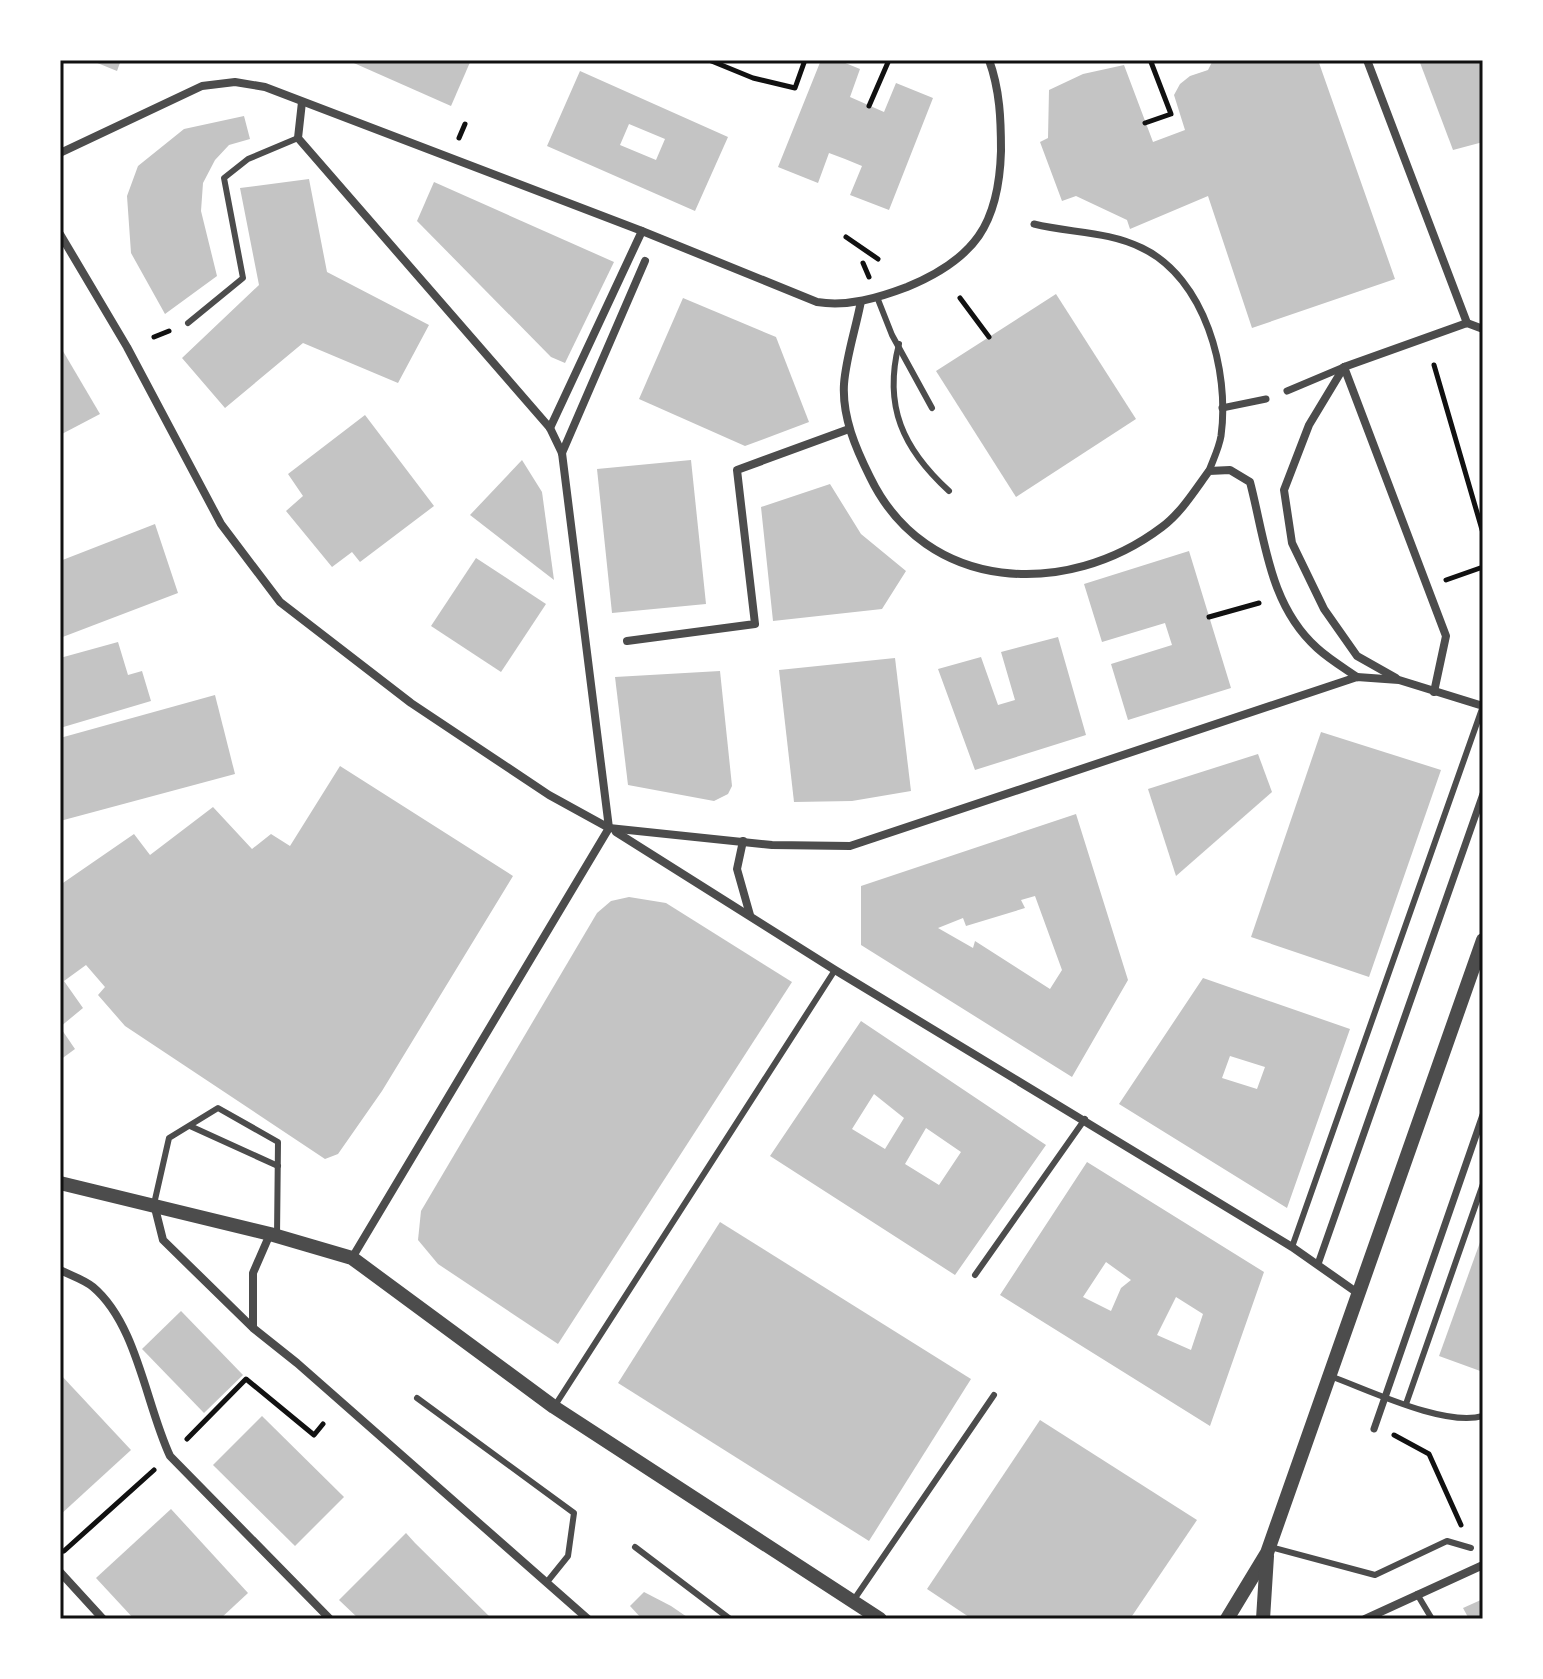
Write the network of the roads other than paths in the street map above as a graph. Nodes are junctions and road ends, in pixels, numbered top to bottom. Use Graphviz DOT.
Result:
graph roads {
  1 [pos="989,60"];
  2 [pos="1367,60"];
  3 [pos="302,102"];
  4 [pos="298,138"];
  5 [pos="60,153"];
  6 [pos="1034,224"];
  7 [pos="642,231"];
  8 [pos="60,234"];
  9 [pos="645,261"];
  10 [pos="877,297"];
  11 [pos="861,301"];
  12 [pos="188,323"];
  13 [pos="1467,323"];
  14 [pos="1483,329"];
  15 [pos="899,344"];
  16 [pos="1344,367"];
  17 [pos="1287,391"];
  18 [pos="1266,399"];
  19 [pos="932,408"];
  20 [pos="1222,408"];
  21 [pos="550,428"];
  22 [pos="849,429"];
  23 [pos="562,453"];
  24 [pos="1209,471"];
  25 [pos="949,491"];
  26 [pos="627,641"];
  27 [pos="1357,677"];
  28 [pos="1399,680"];
  29 [pos="1434,692"];
  30 [pos="1483,706"];
  31 [pos="1483,794"];
  32 [pos="609,828"];
  33 [pos="743,841"];
  34 [pos="750,916"];
  35 [pos="1483,940"];
  36 [pos="835,970"];
  37 [pos="1483,1115"];
  38 [pos="1085,1119"];
  39 [pos="190,1126"];
  40 [pos="278,1166"];
  41 [pos="60,1183"];
  42 [pos="1483,1184"];
  43 [pos="154,1204"];
  44 [pos="274,1235"];
  45 [pos="1292,1247"];
  46 [pos="352,1258"];
  47 [pos="1318,1264"];
  48 [pos="60,1270"];
  49 [pos="975,1275"];
  50 [pos="1359,1294"];
  51 [pos="253,1328"];
  52 [pos="1330,1376"];
  53 [pos="994,1395"];
  54 [pos="1385,1396"];
  55 [pos="417,1398"];
  56 [pos="1406,1404"];
  57 [pos="554,1407"];
  58 [pos="1483,1416"];
  59 [pos="1374,1429"];
  60 [pos="635,1547"];
  61 [pos="1471,1548"];
  62 [pos="1268,1550"];
  63 [pos="1483,1565"];
  64 [pos="60,1572"];
  65 [pos="547,1582"];
  66 [pos="1417,1594"];
  67 [pos="853,1601"];
  68 [pos="103,1619"];
  69 [pos="330,1619"];
  70 [pos="588,1619"];
  71 [pos="730,1619"];
  72 [pos="880,1619"];
  73 [pos="1227,1619"];
  74 [pos="1263,1619"];
  75 [pos="1365,1619"];
  76 [pos="1432,1619"];
  1 -- 10 [label="street"];
  2 -- 13 [label="street"];
  3 -- 4 [label="street"];
  3 -- 5 [label="street"];
  3 -- 7 [label="street"];
  4 -- 12 [label="lane"];
  4 -- 21 [label="street"];
  6 -- 20 [label="street"];
  7 -- 11 [label="street"];
  7 -- 21 [label="street"];
  8 -- 32 [label="street"];
  9 -- 23 [label="street"];
  10 -- 11 [label="street"];
  10 -- 15 [label="lane"];
  11 -- 22 [label="street"];
  13 -- 14 [label="street"];
  13 -- 16 [label="street"];
  15 -- 19 [label="lane"];
  15 -- 25 [label="lane"];
  16 -- 17 [label="street"];
  16 -- 28 [label="street"];
  16 -- 29 [label="street"];
  18 -- 20 [label="street"];
  20 -- 24 [label="street"];
  21 -- 23 [label="street"];
  22 -- 24 [label="street"];
  22 -- 26 [label="street"];
  23 -- 32 [label="street"];
  24 -- 27 [label="street"];
  27 -- 28 [label="street"];
  27 -- 33 [label="street"];
  28 -- 29 [label="street"];
  29 -- 30 [label="street"];
  30 -- 45 [label="lane"];
  31 -- 47 [label="street"];
  32 -- 33 [label="street"];
  32 -- 34 [label="street"];
  32 -- 46 [label="street"];
  33 -- 34 [label="street"];
  34 -- 36 [label="street"];
  35 -- 50 [label="street"];
  36 -- 38 [label="street"];
  36 -- 57 [label="lane"];
  37 -- 54 [label="street"];
  38 -- 45 [label="street"];
  38 -- 49 [label="lane"];
  39 -- 40 [label="lane"];
  39 -- 40 [label="lane"];
  39 -- 43 [label="lane"];
  40 -- 44 [label="lane"];
  41 -- 43 [label="street"];
  42 -- 56 [label="lane"];
  43 -- 44 [label="street"];
  43 -- 51 [label="street"];
  44 -- 46 [label="street"];
  44 -- 51 [label="street"];
  45 -- 47 [label="street"];
  46 -- 57 [label="street"];
  47 -- 50 [label="street"];
  48 -- 69 [label="street"];
  50 -- 52 [label="street"];
  51 -- 65 [label="street"];
  52 -- 54 [label="lane"];
  52 -- 62 [label="street"];
  53 -- 67 [label="lane"];
  54 -- 56 [label="lane"];
  54 -- 59 [label="street"];
  55 -- 65 [label="lane"];
  56 -- 58 [label="lane"];
  57 -- 67 [label="street"];
  60 -- 71 [label="lane"];
  61 -- 62 [label="lane"];
  62 -- 73 [label="street"];
  62 -- 74 [label="street"];
  63 -- 66 [label="street"];
  64 -- 68 [label="street"];
  65 -- 70 [label="street"];
  66 -- 75 [label="street"];
  66 -- 76 [label="lane"];
  67 -- 72 [label="street"];
}
